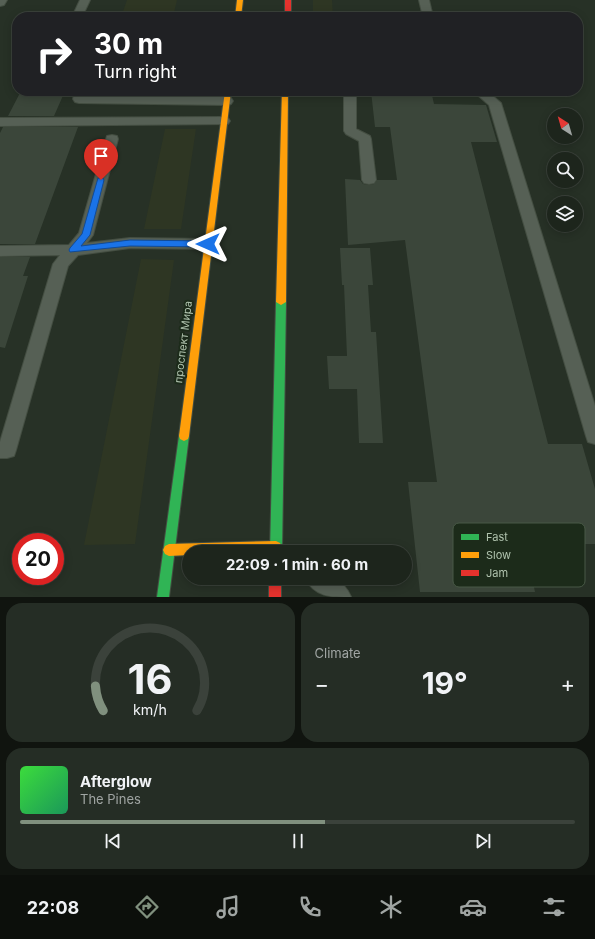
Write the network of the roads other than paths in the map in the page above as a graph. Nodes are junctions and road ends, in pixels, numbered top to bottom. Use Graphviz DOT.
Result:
graph roads {
  1 [pos="2,0"];
  2 [pos="85,0"];
  3 [pos="240,0"];
  4 [pos="288,0"];
  5 [pos="424,0"];
  6 [pos="0,3"];
  7 [pos="79,12"];
  8 [pos="239,12"];
  9 [pos="288,12"];
  10 [pos="427,12"];
  11 [pos="80,96"];
  12 [pos="228,96"];
  13 [pos="285,96"];
  14 [pos="350,96"];
  15 [pos="486,96"];
  16 [pos="224,121"];
  17 [pos="0,122"];
  18 [pos="112,139"];
  19 [pos="369,180"];
  20 [pos="208,244"];
  21 [pos="73,250"];
  22 [pos="0,251"];
  23 [pos="595,436"];
  24 [pos="0,450"];
  25 [pos="278,545"];
  26 [pos="169,550"];
  27 [pos="182,550"];
  28 [pos="275,585"];
  29 [pos="325,585"];
  30 [pos="163,597"];
  31 [pos="275,597"];
  32 [pos="340,597"];
  1 -- 6 [label="lane"];
  2 -- 7 [label="lane"];
  3 -- 8 [label="main road"];
  4 -- 9 [label="main road"];
  5 -- 10 [label="lane"];
  11 -- 12 [label="lane"];
  12 -- 16 [label="main road, проспект Мира"];
  13 -- 25 [label="main road"];
  14 -- 19 [label="lane"];
  15 -- 23 [label="lane"];
  16 -- 17 [label="lane"];
  16 -- 20 [label="main road, проспект Мира"];
  18 -- 21 [label="lane"];
  20 -- 21 [label="lane"];
  20 -- 26 [label="main road, проспект Мира"];
  21 -- 22 [label="lane"];
  21 -- 24 [label="lane"];
  26 -- 27 [label="main road"];
  26 -- 30 [label="main road, проспект Мира"];
  28 -- 31 [label="main road"];
  29 -- 32 [label="lane"];
}
